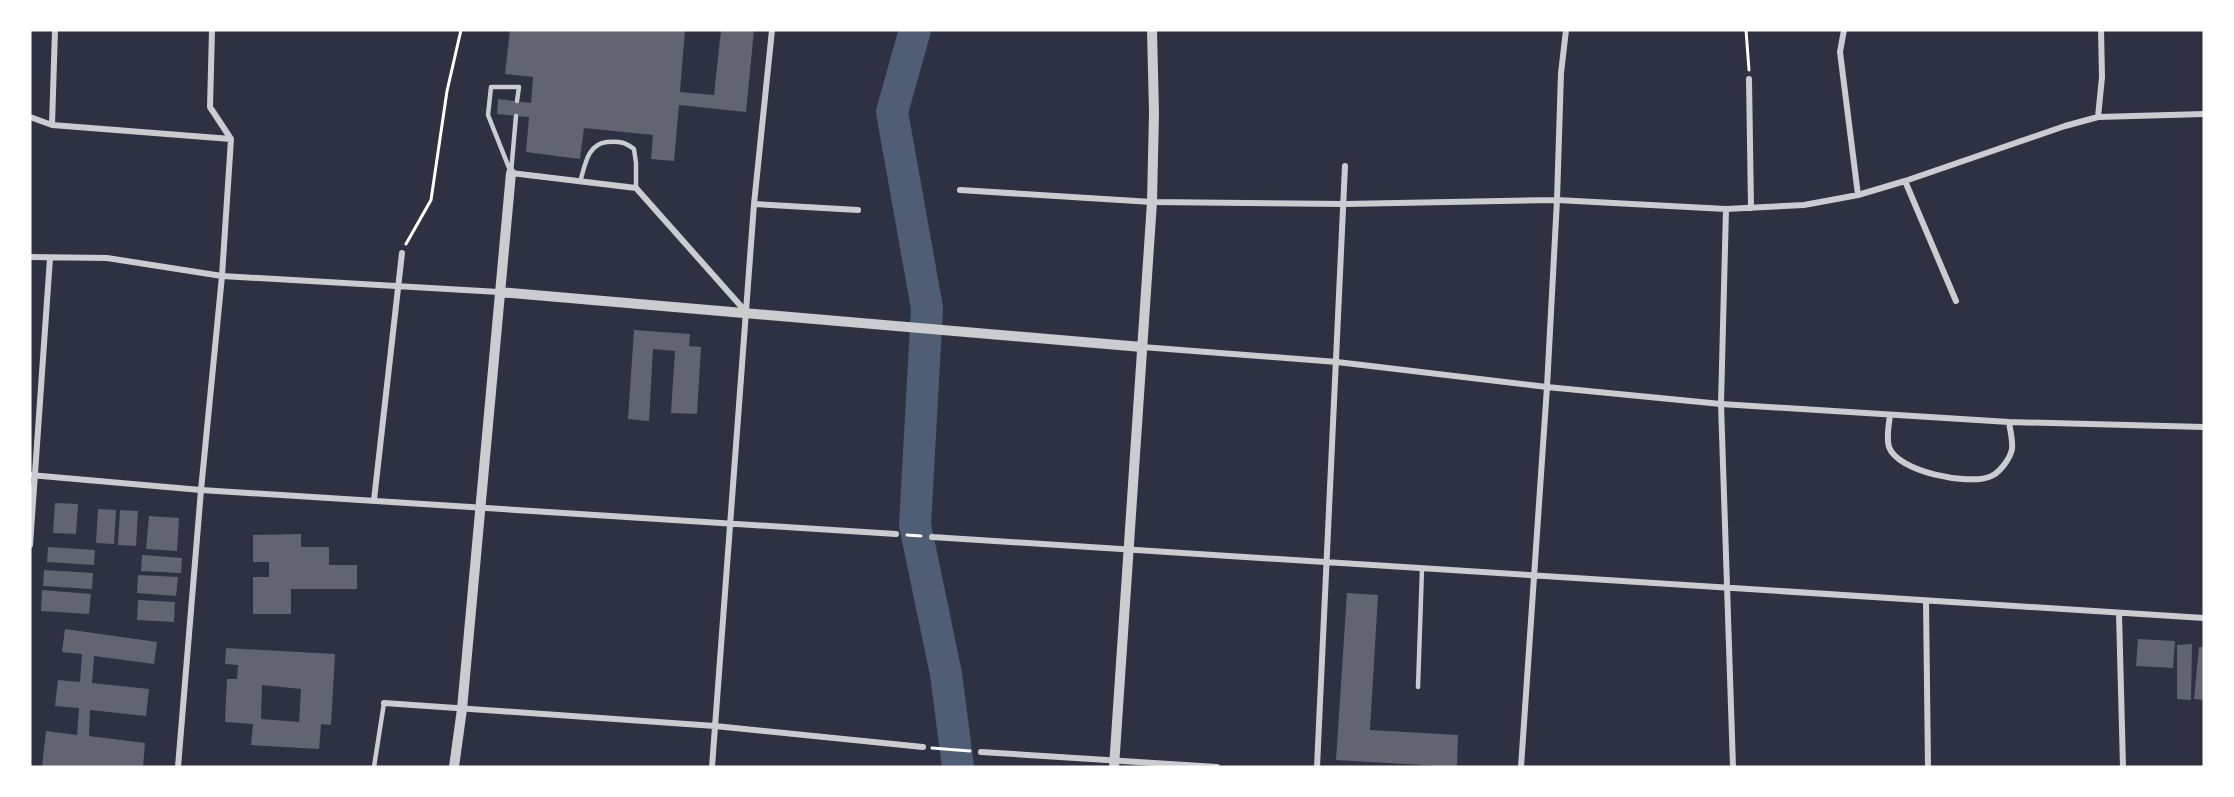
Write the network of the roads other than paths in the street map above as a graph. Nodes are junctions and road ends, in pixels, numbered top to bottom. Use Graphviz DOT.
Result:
graph roads {
  1 [pos="55,30"];
  2 [pos="212,30"];
  3 [pos="772,30"];
  4 [pos="1152,30"];
  5 [pos="1566,30"];
  6 [pos="1844,30"];
  7 [pos="2101,30"];
  8 [pos="1749,79"];
  9 [pos="518,101"];
  10 [pos="2204,114"];
  11 [pos="516,116"];
  12 [pos="30,117"];
  13 [pos="2098,117"];
  14 [pos="52,125"];
  15 [pos="231,140"];
  16 [pos="1345,166"];
  17 [pos="511,173"];
  18 [pos="1905,181"];
  19 [pos="580,182"];
  20 [pos="636,188"];
  21 [pos="960,190"];
  22 [pos="1858,195"];
  23 [pos="1557,200"];
  24 [pos="1152,201"];
  25 [pos="754,204"];
  26 [pos="1345,204"];
  27 [pos="1751,208"];
  28 [pos="1726,209"];
  29 [pos="858,210"];
  30 [pos="402,253"];
  31 [pos="30,257"];
  32 [pos="50,258"];
  33 [pos="222,276"];
  34 [pos="398,287"];
  35 [pos="499,292"];
  36 [pos="1956,301"];
  37 [pos="747,313"];
  38 [pos="1142,347"];
  39 [pos="1337,362"];
  40 [pos="1547,387"];
  41 [pos="1721,404"];
  42 [pos="1890,415"];
  43 [pos="2009,422"];
  44 [pos="2204,427"];
  45 [pos="33,476"];
  46 [pos="201,490"];
  47 [pos="374,500"];
  48 [pos="480,507"];
  49 [pos="730,524"];
  50 [pos="896,534"];
  51 [pos="932,537"];
  52 [pos="30,545"];
  53 [pos="1128,550"];
  54 [pos="1326,562"];
  55 [pos="1422,568"];
  56 [pos="1533,576"];
  57 [pos="1727,588"];
  58 [pos="1926,601"];
  59 [pos="2119,613"];
  60 [pos="2204,618"];
  61 [pos="1418,687"];
  62 [pos="384,704"];
  63 [pos="462,709"];
  64 [pos="715,726"];
  65 [pos="923,747"];
  66 [pos="981,752"];
  67 [pos="1114,764"];
  68 [pos="178,767"];
  69 [pos="374,767"];
  70 [pos="454,767"];
  71 [pos="712,767"];
  72 [pos="1217,767"];
  73 [pos="1317,767"];
  74 [pos="1521,767"];
  75 [pos="1733,767"];
  76 [pos="1928,767"];
  77 [pos="2123,767"];
  1 -- 14 [label="street"];
  2 -- 15 [label="street"];
  3 -- 25 [label="street"];
  4 -- 24 [label="street"];
  5 -- 23 [label="street"];
  6 -- 22 [label="street"];
  7 -- 13 [label="street"];
  8 -- 27 [label="street"];
  9 -- 17 [label="lane"];
  10 -- 13 [label="street"];
  11 -- 17 [label="lane"];
  12 -- 14 [label="street"];
  13 -- 18 [label="street"];
  14 -- 15 [label="street"];
  15 -- 33 [label="street"];
  16 -- 26 [label="street"];
  17 -- 19 [label="street"];
  17 -- 35 [label="street"];
  18 -- 22 [label="street"];
  18 -- 36 [label="street"];
  19 -- 20 [label="street"];
  19 -- 20 [label="lane"];
  20 -- 37 [label="street"];
  21 -- 24 [label="street"];
  22 -- 27 [label="street"];
  23 -- 26 [label="street"];
  23 -- 28 [label="street"];
  23 -- 40 [label="street"];
  24 -- 26 [label="street"];
  24 -- 38 [label="street"];
  25 -- 29 [label="street"];
  25 -- 37 [label="street"];
  26 -- 39 [label="street"];
  27 -- 28 [label="street"];
  28 -- 41 [label="street"];
  30 -- 34 [label="street"];
  31 -- 32 [label="street"];
  32 -- 33 [label="street"];
  32 -- 45 [label="street"];
  33 -- 34 [label="street"];
  33 -- 46 [label="street"];
  34 -- 35 [label="street"];
  34 -- 47 [label="street"];
  35 -- 37 [label="street"];
  35 -- 48 [label="street"];
  37 -- 38 [label="street"];
  37 -- 49 [label="street"];
  38 -- 39 [label="street"];
  38 -- 53 [label="street"];
  39 -- 40 [label="street"];
  39 -- 54 [label="street"];
  40 -- 41 [label="street"];
  40 -- 56 [label="street"];
  41 -- 42 [label="street"];
  41 -- 57 [label="street"];
  42 -- 43 [label="street"];
  42 -- 43 [label="street"];
  43 -- 44 [label="street"];
  45 -- 46 [label="street"];
  45 -- 52 [label="street"];
  46 -- 47 [label="street"];
  46 -- 68 [label="street"];
  47 -- 48 [label="street"];
  48 -- 49 [label="street"];
  48 -- 63 [label="street"];
  49 -- 50 [label="street"];
  49 -- 64 [label="street"];
  51 -- 53 [label="street"];
  53 -- 54 [label="street"];
  53 -- 67 [label="street"];
  54 -- 55 [label="street"];
  54 -- 73 [label="street"];
  55 -- 56 [label="street"];
  55 -- 61 [label="lane"];
  56 -- 57 [label="street"];
  56 -- 74 [label="street"];
  57 -- 58 [label="street"];
  57 -- 75 [label="street"];
  58 -- 59 [label="street"];
  58 -- 76 [label="street"];
  59 -- 60 [label="street"];
  59 -- 77 [label="street"];
  62 -- 63 [label="street"];
  62 -- 69 [label="lane"];
  63 -- 64 [label="street"];
  63 -- 70 [label="street"];
  64 -- 65 [label="street"];
  64 -- 71 [label="street"];
  66 -- 67 [label="street"];
  67 -- 72 [label="street"];
}
